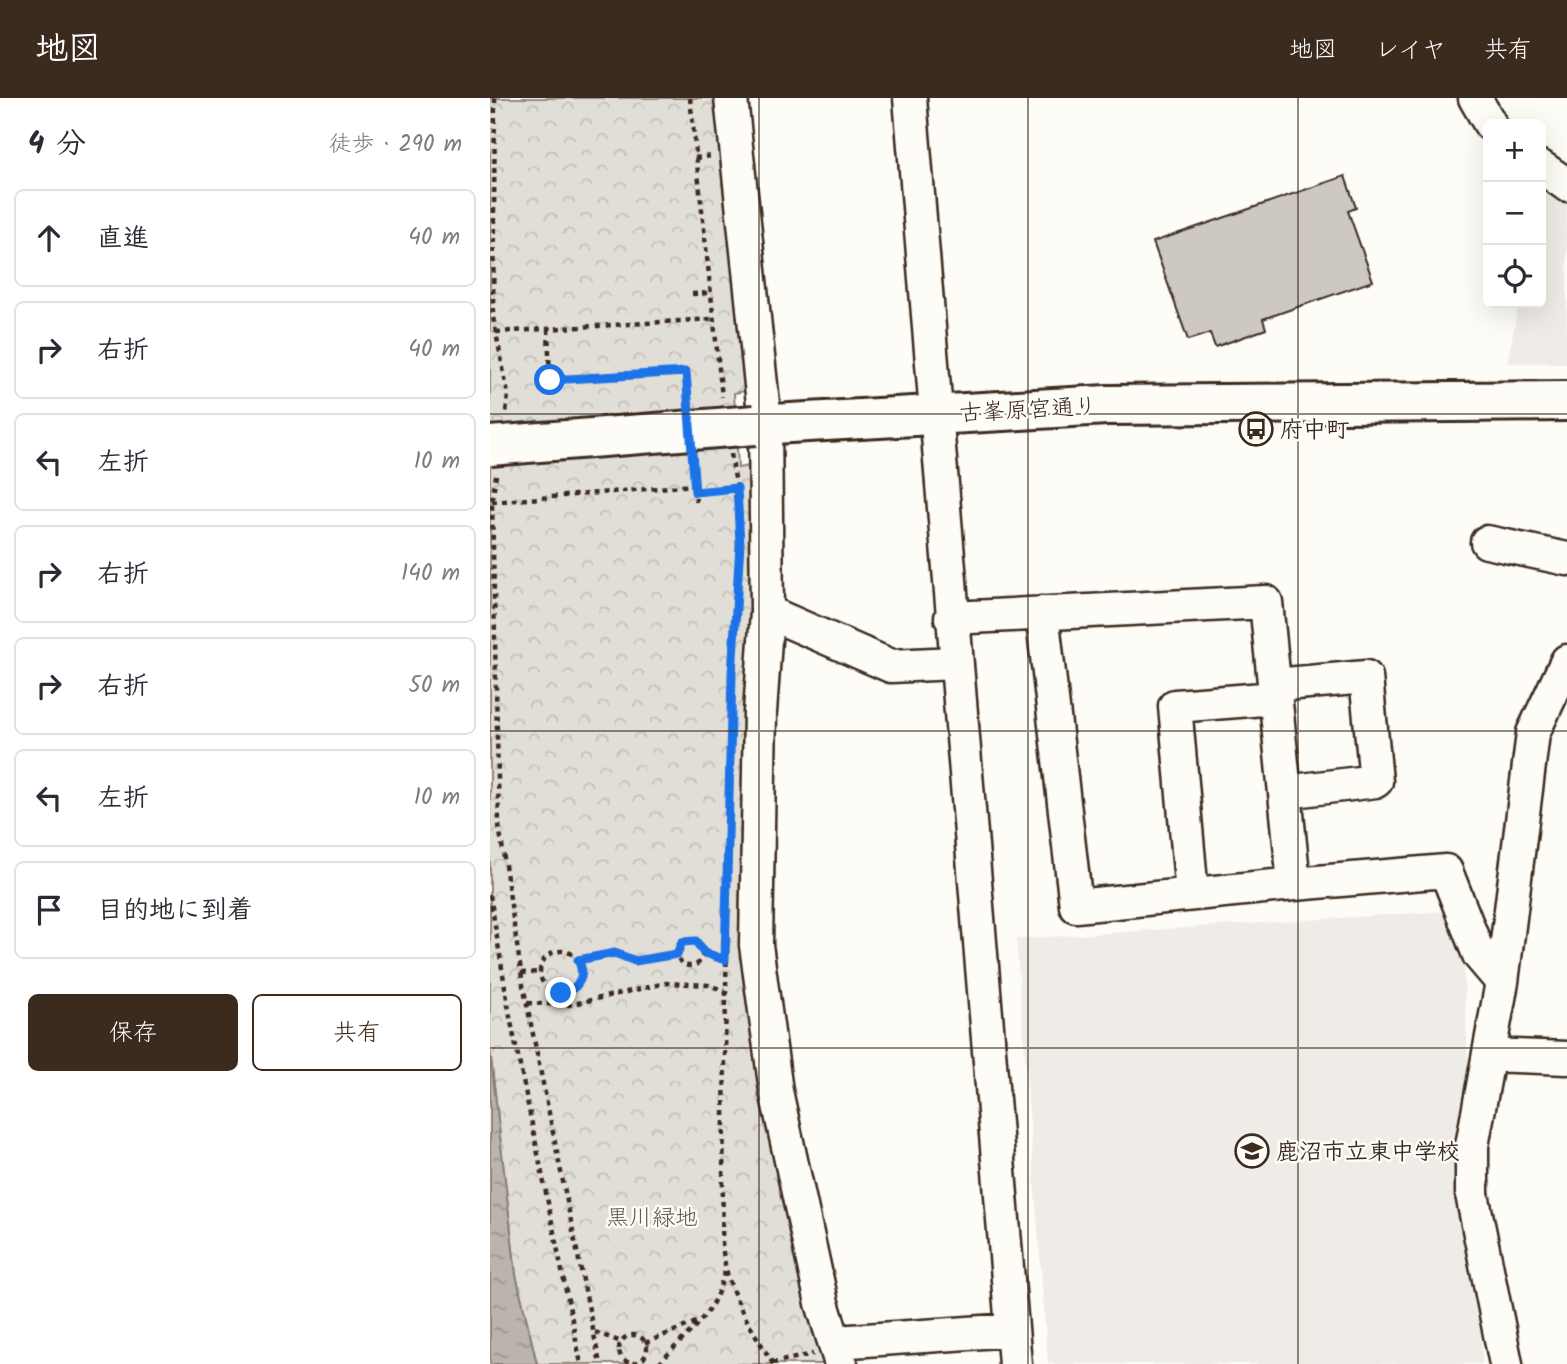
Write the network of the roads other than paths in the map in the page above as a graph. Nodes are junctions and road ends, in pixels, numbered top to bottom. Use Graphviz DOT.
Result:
graph roads {
  1 [pos="731,98"];
  2 [pos="910,98"];
  3 [pos="1475,98"];
  4 [pos="1487,119"];
  5 [pos="1546,170"];
  6 [pos="1567,185"];
  7 [pos="1567,401"];
  8 [pos="936,413"];
  9 [pos="744,426"];
  10 [pos="497,447"];
  11 [pos="1487,542"];
  12 [pos="1567,559"];
  13 [pos="768,612"];
  14 [pos="1042,613"];
  15 [pos="951,618"];
  16 [pos="1567,661"];
  17 [pos="955,663"];
  18 [pos="1275,691"];
  19 [pos="1285,792"];
  20 [pos="1294,884"];
  21 [pos="1192,894"];
  22 [pos="1502,982"];
  23 [pos="1489,1055"];
  24 [pos="1567,1058"];
  25 [pos="1012,1330"];
  26 [pos="829,1354"];
  27 [pos="1014,1364"];
  28 [pos="1506,1364"];
  1 -- 9 [label="street"];
  2 -- 8 [label="street"];
  3 -- 4 [label="street"];
  5 -- 6 [label="street"];
  7 -- 8 [label="main road, 古峯原宮通り"];
  8 -- 9 [label="main road, 古峯原宮通り"];
  8 -- 15 [label="street"];
  9 -- 10 [label="main road, 古峯原宮通り, bridge"];
  9 -- 13 [label="street"];
  11 -- 12 [label="street"];
  13 -- 17 [label="street"];
  13 -- 26 [label="street"];
  14 -- 15 [label="street"];
  14 -- 18 [label="street"];
  14 -- 21 [label="street"];
  15 -- 17 [label="street"];
  16 -- 22 [label="street"];
  17 -- 25 [label="street"];
  18 -- 19 [label="street"];
  18 -- 19 [label="street"];
  18 -- 21 [label="street"];
  19 -- 20 [label="street"];
  20 -- 21 [label="street"];
  20 -- 22 [label="street"];
  22 -- 23 [label="street"];
  23 -- 24 [label="street"];
  23 -- 28 [label="street"];
  25 -- 26 [label="street"];
  25 -- 27 [label="street"];
}
